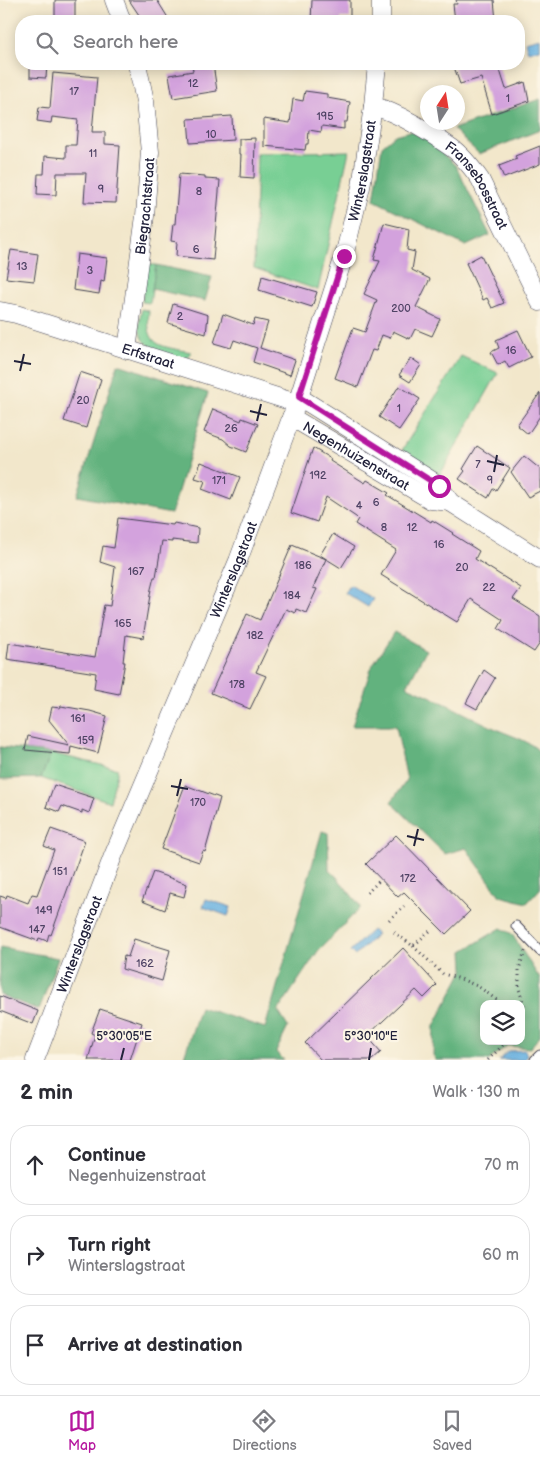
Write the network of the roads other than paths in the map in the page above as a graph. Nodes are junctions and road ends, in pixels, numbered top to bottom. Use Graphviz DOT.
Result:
graph roads {
  1 [pos="114,0"];
  2 [pos="381,0"];
  3 [pos="120,15"];
  4 [pos="381,15"];
  5 [pos="138,70"];
  6 [pos="376,70"];
  7 [pos="373,106"];
  8 [pos="540,302"];
  9 [pos="0,311"];
  10 [pos="126,350"];
  11 [pos="295,405"];
  12 [pos="540,559"];
  13 [pos="516,926"];
  14 [pos="540,951"];
  15 [pos="540,1055"];
  16 [pos="35,1060"];
  17 [pos="535,1060"];
  1 -- 3 [label="street"];
  2 -- 4 [label="street"];
  5 -- 10 [label="street, Biegrachtstraat"];
  6 -- 7 [label="street, Winterslagstraat"];
  7 -- 8 [label="street, Fransebosstraat"];
  7 -- 11 [label="street, Winterslagstraat"];
  9 -- 10 [label="street, Erfstraat"];
  10 -- 11 [label="street, Erfstraat"];
  11 -- 12 [label="street, Negenhuizenstraat"];
  11 -- 16 [label="street, Winterslagstraat"];
  13 -- 14 [label="lane"];
  15 -- 17 [label="lane"];
}
